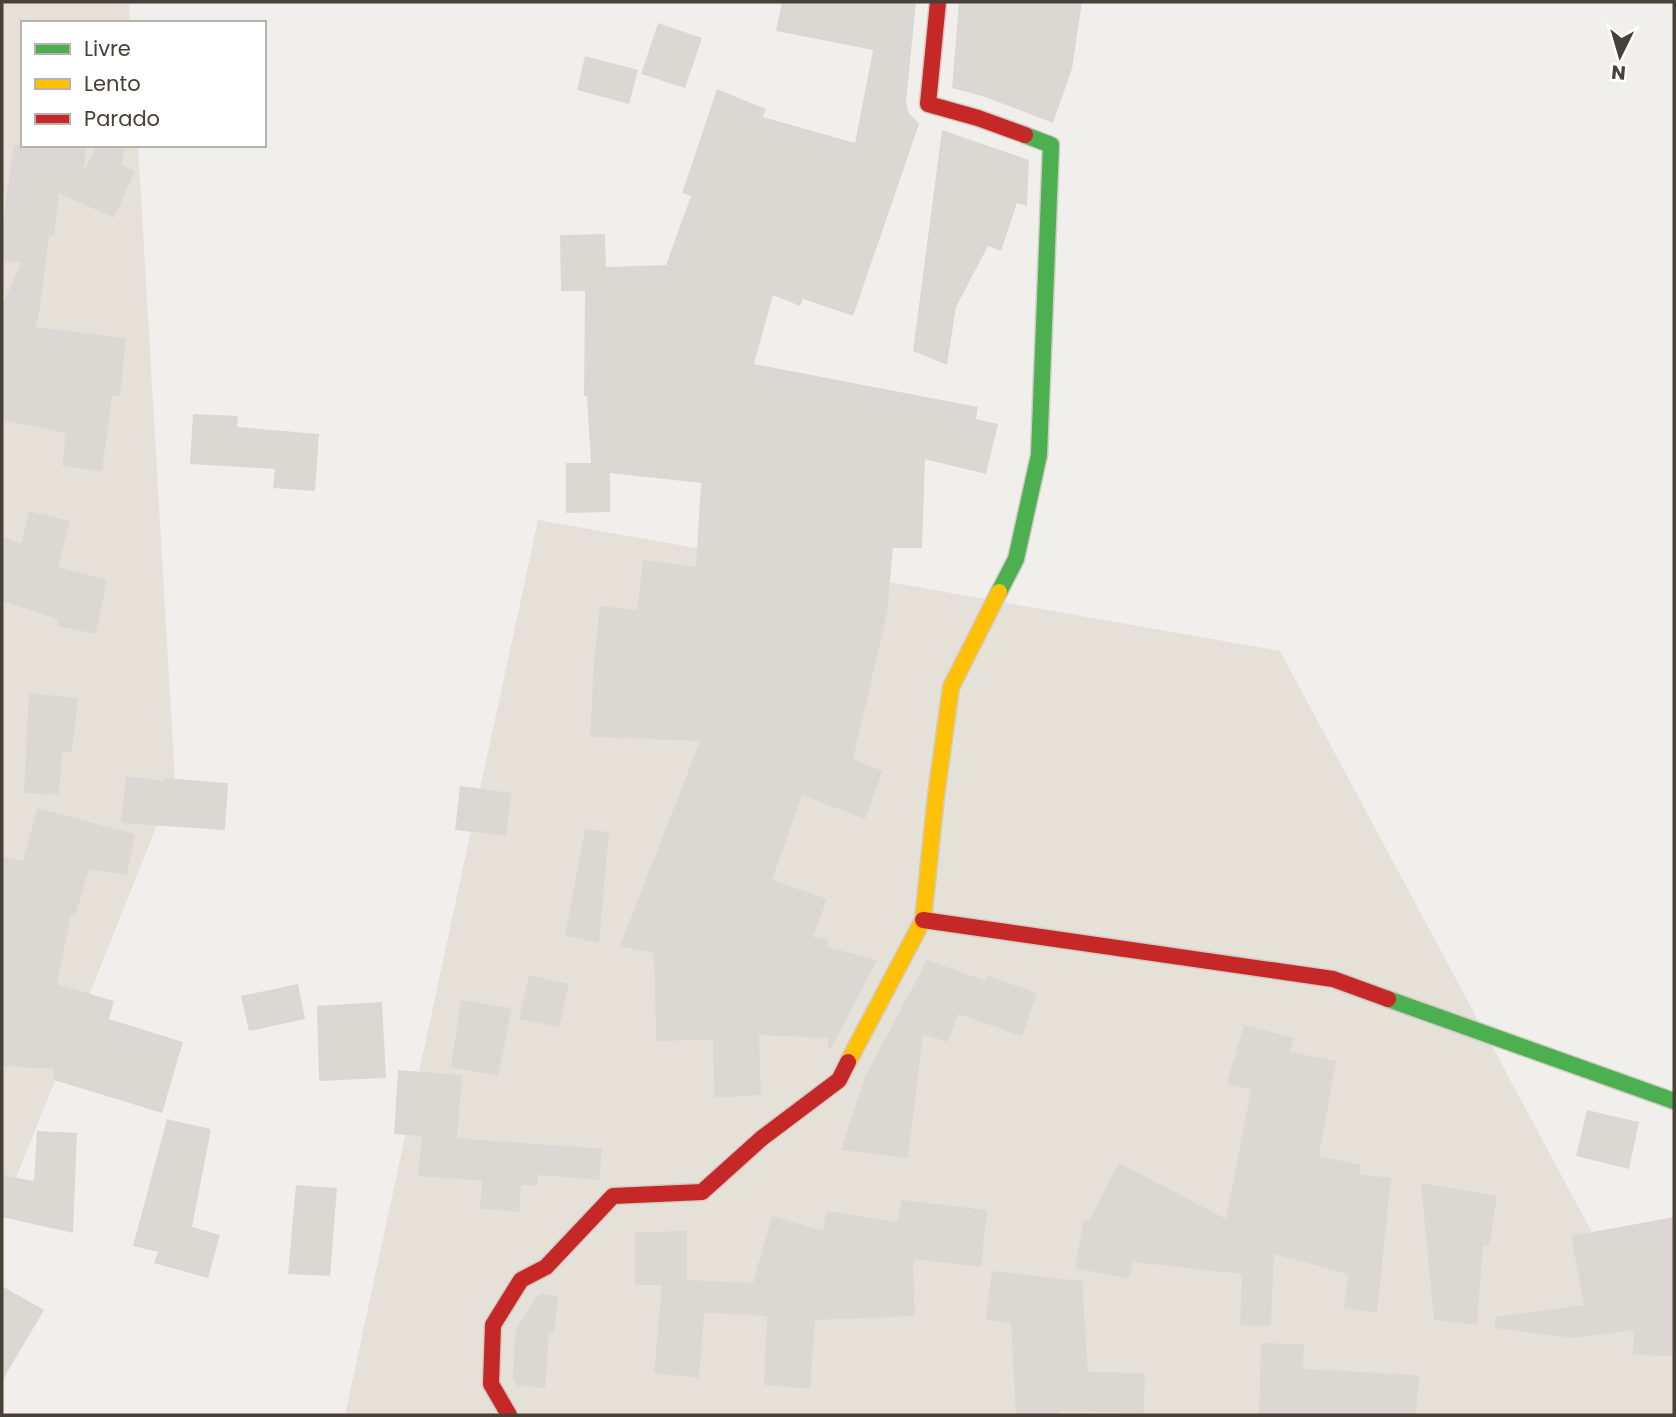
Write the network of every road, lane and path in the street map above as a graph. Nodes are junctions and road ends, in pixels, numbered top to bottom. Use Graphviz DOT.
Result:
graph roads {
  1 [pos="938,2"];
  2 [pos="923,920"];
  3 [pos="1674,1101"];
  4 [pos="509,1415"];
  1 -- 2 [label="street"];
  2 -- 3 [label="street"];
  2 -- 4 [label="street"];
}
